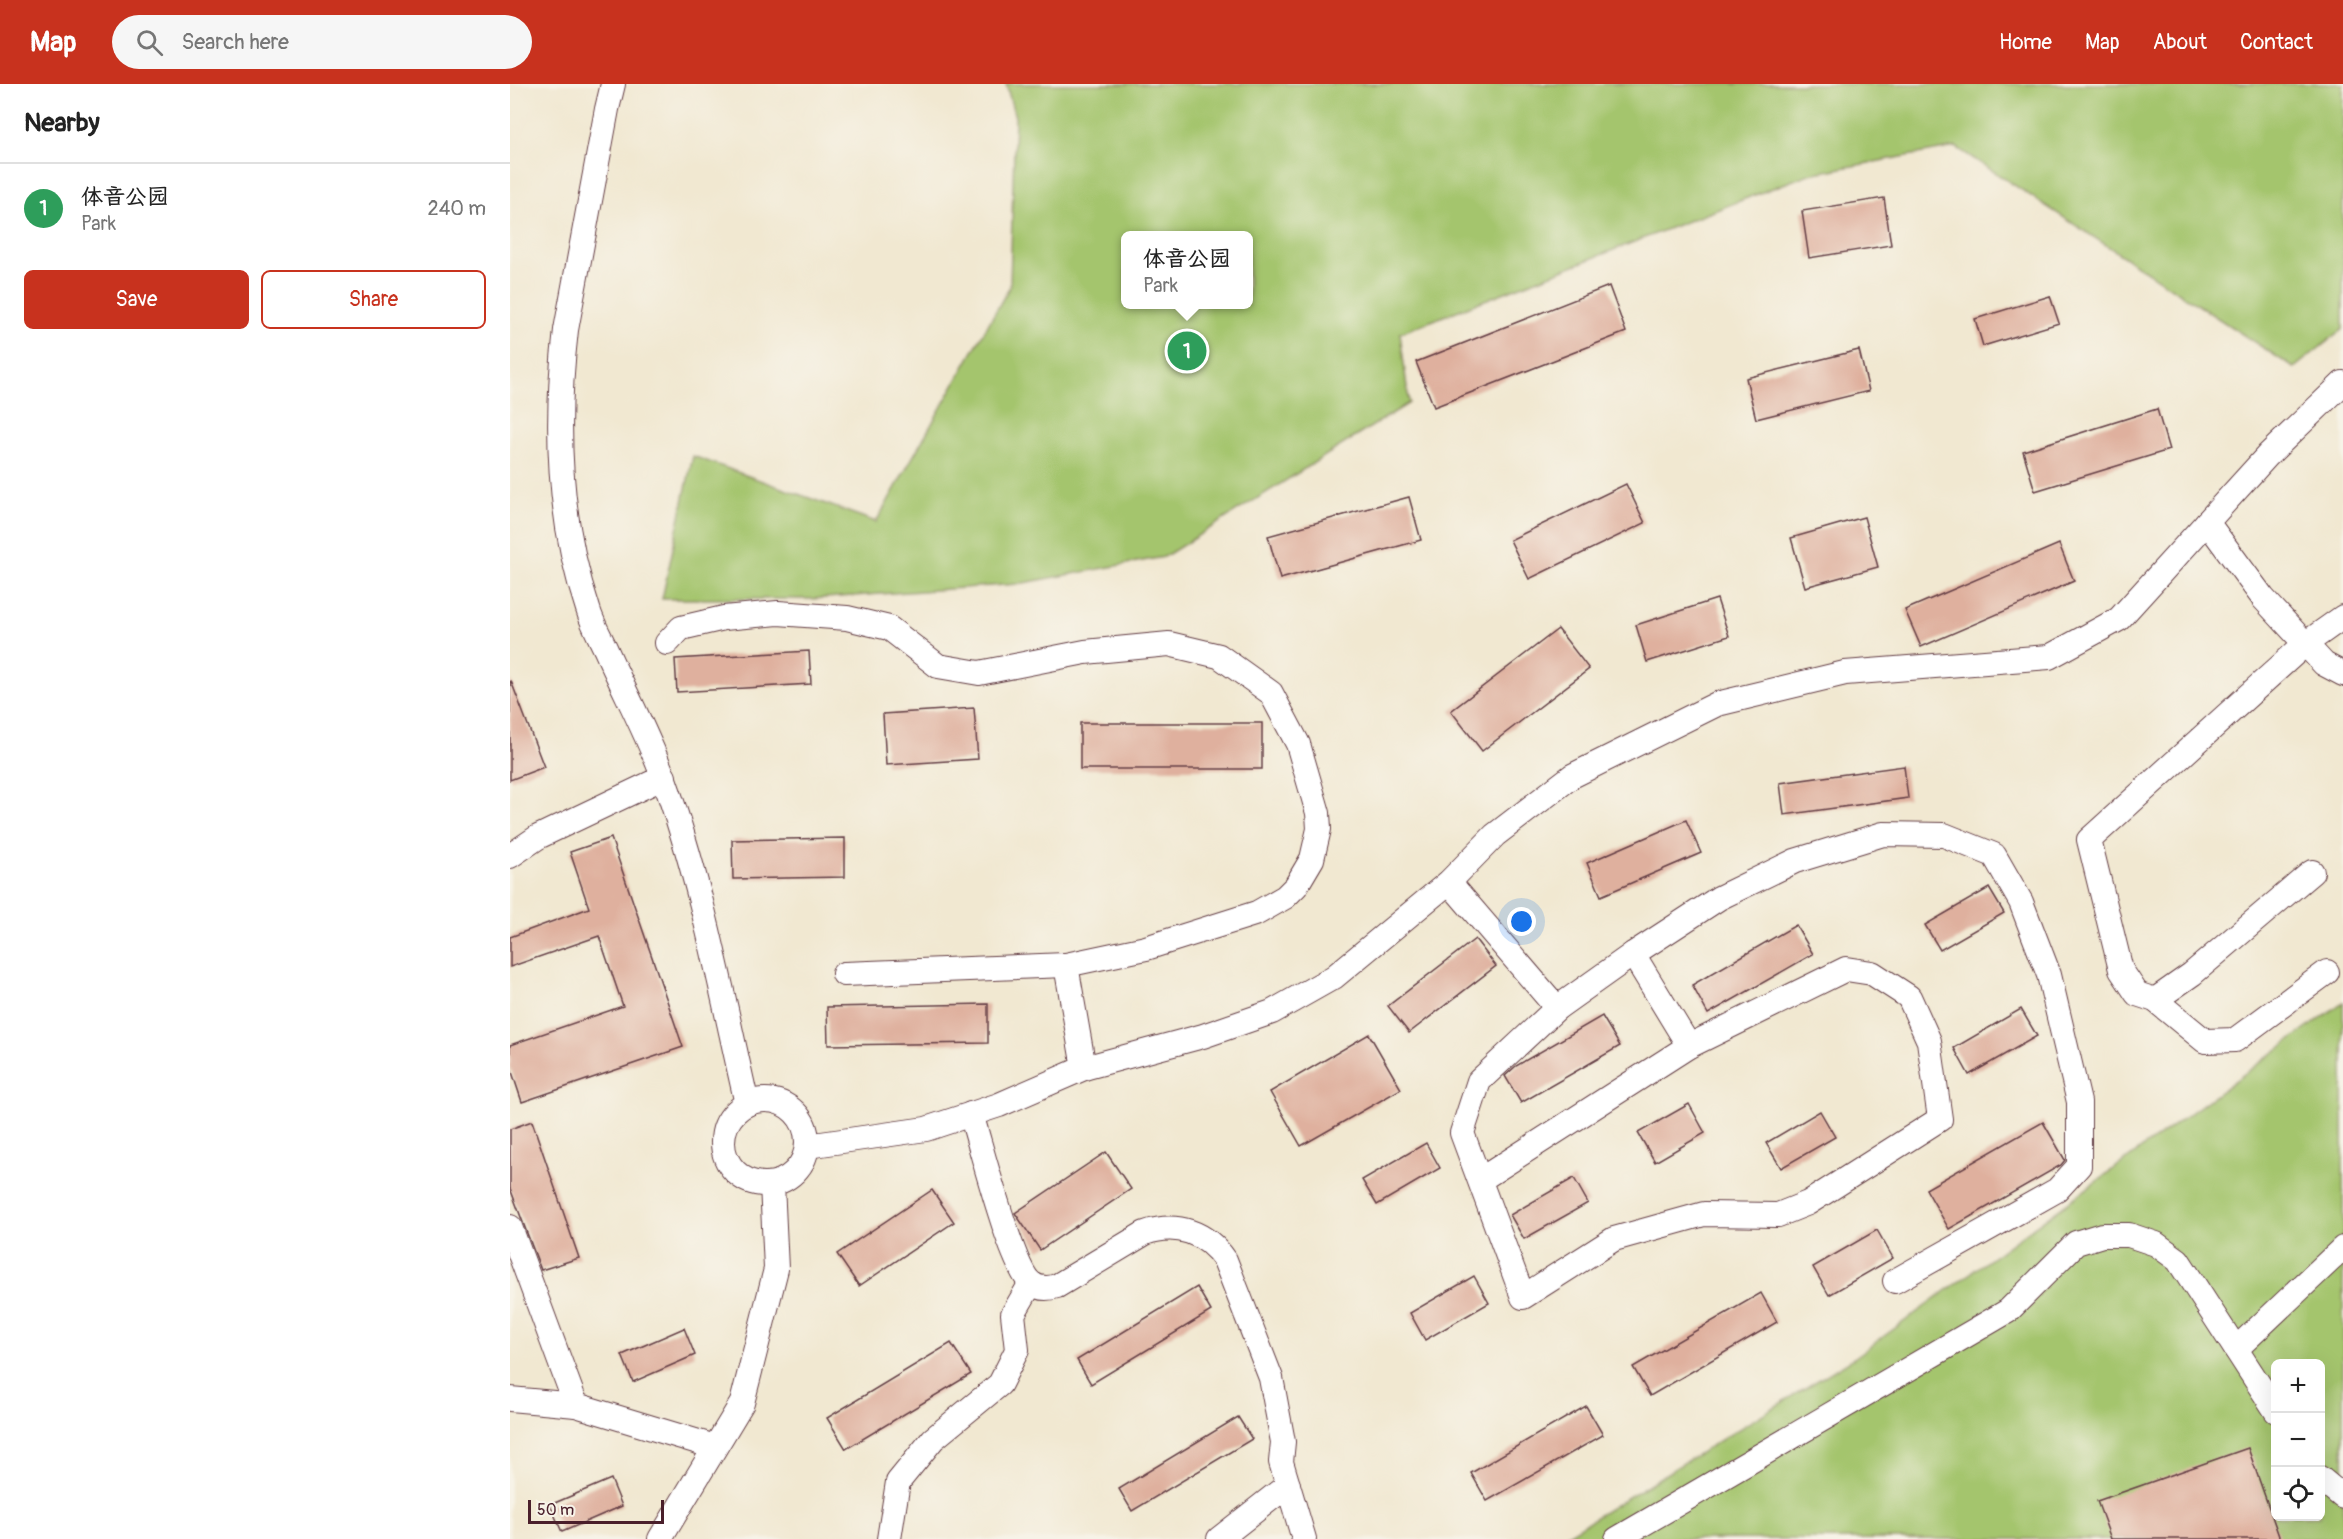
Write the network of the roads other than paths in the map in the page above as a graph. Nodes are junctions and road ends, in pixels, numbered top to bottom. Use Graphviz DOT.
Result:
graph roads {
  1 [pos="613,84"];
  2 [pos="2343,383"];
  3 [pos="2207,522"];
  4 [pos="2343,617"];
  5 [pos="667,643"];
  6 [pos="2305,644"];
  7 [pos="2343,674"];
  8 [pos="664,777"];
  9 [pos="510,856"];
  10 [pos="2312,872"];
  11 [pos="1449,882"];
  12 [pos="1633,954"];
  13 [pos="1066,965"];
  14 [pos="2327,972"];
  15 [pos="844,974"];
  16 [pos="2155,1000"];
  17 [pos="1557,1008"];
  18 [pos="1689,1046"];
  19 [pos="1084,1068"];
  20 [pos="747,1104"];
  21 [pos="971,1114"];
  22 [pos="807,1146"];
  23 [pos="1480,1180"];
  24 [pos="772,1184"];
  25 [pos="510,1227"];
  26 [pos="2343,1248"];
  27 [pos="1895,1281"];
  28 [pos="1031,1284"];
  29 [pos="2236,1349"];
  30 [pos="510,1399"];
  31 [pos="2271,1403"];
  32 [pos="576,1405"];
  33 [pos="715,1448"];
  34 [pos="2325,1482"];
  35 [pos="1288,1485"];
  36 [pos="2343,1497"];
  37 [pos="660,1539"];
  38 [pos="889,1539"];
  39 [pos="1219,1539"];
  40 [pos="1304,1539"];
  41 [pos="1617,1539"];
  1 -- 8 [label="street"];
  2 -- 3 [label="street"];
  3 -- 6 [label="street"];
  3 -- 11 [label="street"];
  4 -- 6 [label="street"];
  5 -- 13 [label="street"];
  6 -- 7 [label="street"];
  6 -- 16 [label="street"];
  8 -- 9 [label="street"];
  8 -- 20 [label="street"];
  10 -- 16 [label="street"];
  11 -- 17 [label="street"];
  11 -- 19 [label="street"];
  12 -- 17 [label="street"];
  12 -- 18 [label="street"];
  12 -- 27 [label="street"];
  13 -- 15 [label="street"];
  13 -- 19 [label="street"];
  14 -- 16 [label="street"];
  17 -- 23 [label="street"];
  18 -- 23 [label="street"];
  18 -- 23 [label="street"];
  19 -- 21 [label="street"];
  20 -- 22 [label="street"];
  20 -- 24 [label="street"];
  21 -- 22 [label="street"];
  21 -- 28 [label="street"];
  22 -- 24 [label="street"];
  24 -- 33 [label="street"];
  25 -- 32 [label="street"];
  26 -- 29 [label="street"];
  28 -- 35 [label="street"];
  28 -- 38 [label="street"];
  29 -- 31 [label="street"];
  29 -- 41 [label="street"];
  30 -- 32 [label="street"];
  32 -- 33 [label="street"];
  33 -- 37 [label="street"];
  34 -- 36 [label="street"];
  35 -- 39 [label="street"];
  35 -- 40 [label="street"];
}
